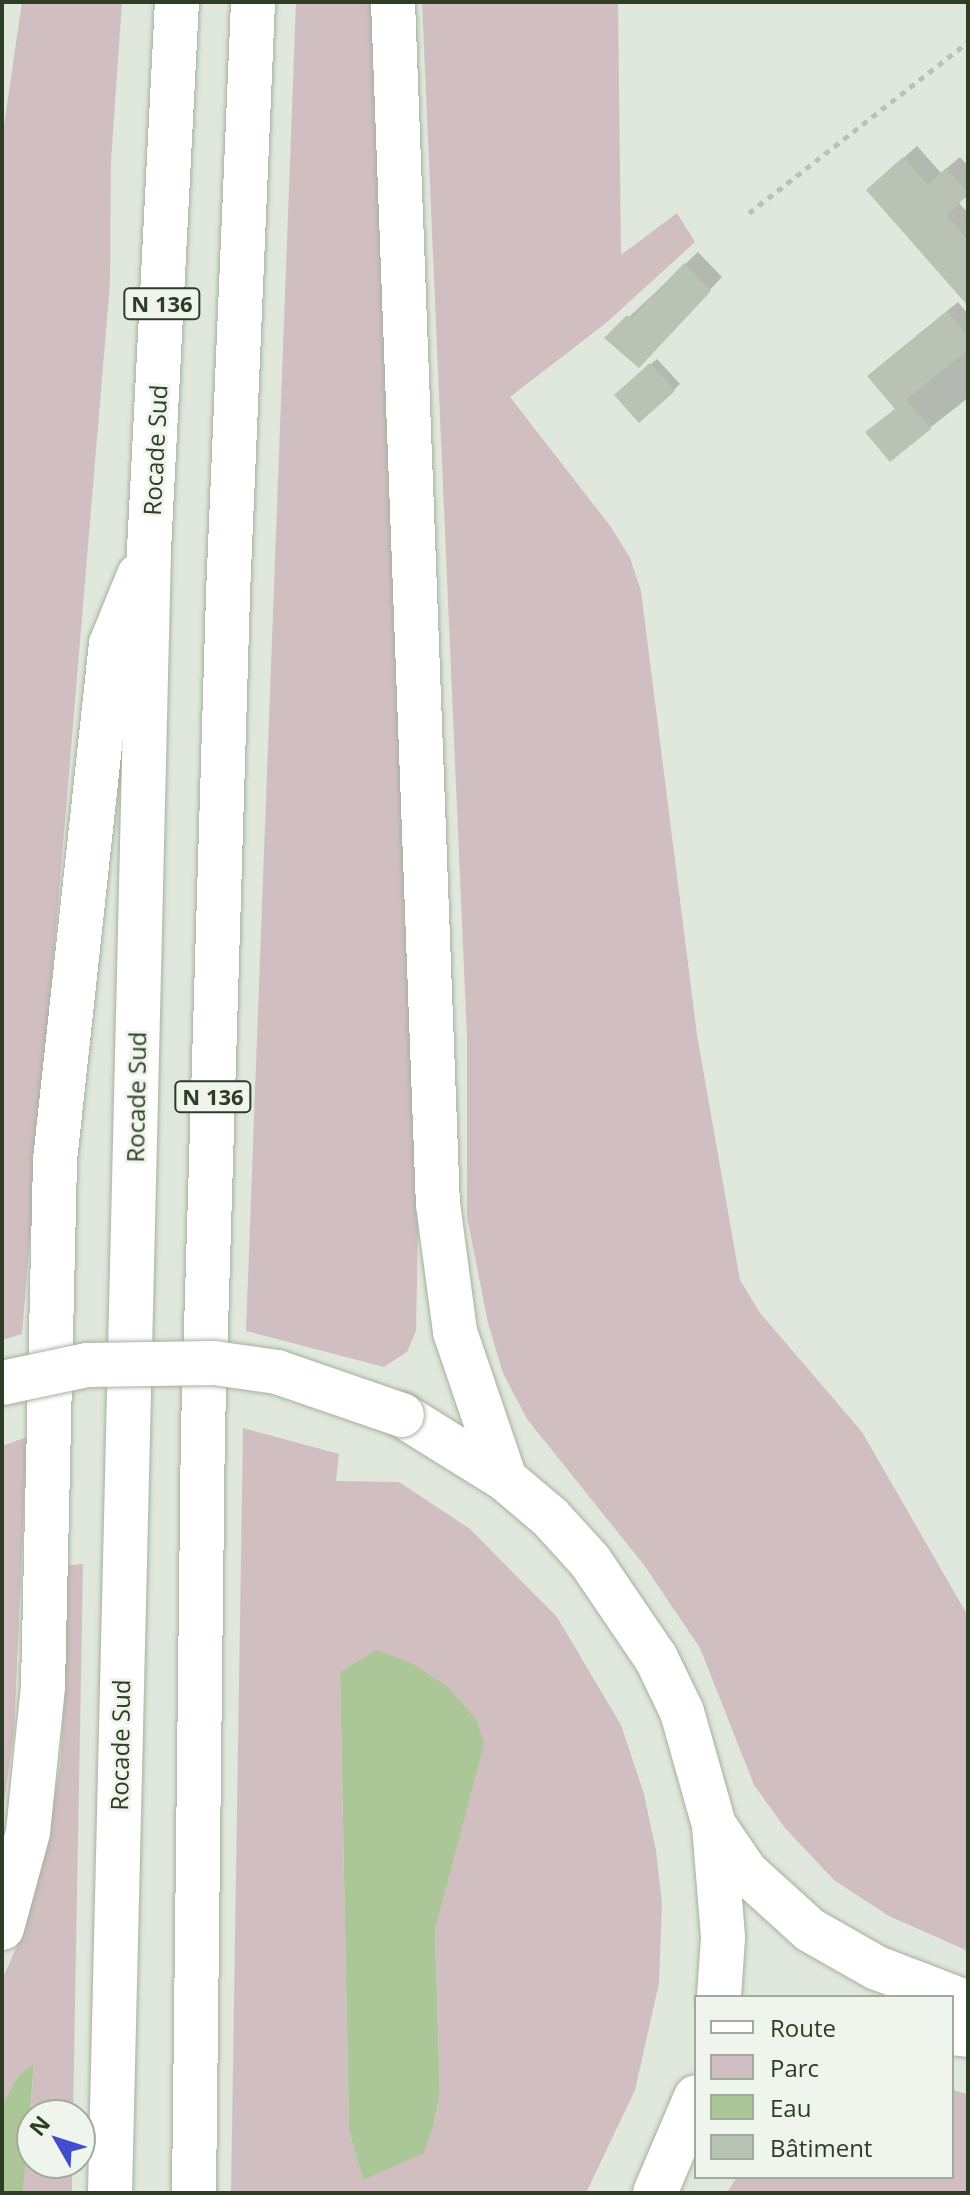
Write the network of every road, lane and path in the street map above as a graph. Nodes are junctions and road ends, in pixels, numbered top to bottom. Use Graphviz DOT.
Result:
graph roads {
  1 [pos="177,2"];
  2 [pos="253,2"];
  3 [pos="393,2"];
  4 [pos="968,42"];
  5 [pos="749,213"];
  6 [pos="149,550"];
  7 [pos="2,1383"];
  8 [pos="505,1479"];
  9 [pos="714,1825"];
  10 [pos="2,1928"];
  11 [pos="719,1995"];
  12 [pos="947,1995"];
  13 [pos="694,2104"];
  14 [pos="110,2193"];
  15 [pos="194,2193"];
  16 [pos="655,2193"];
  1 -- 6 [label="main road, Rocade Sud / N 136"];
  2 -- 15 [label="main road, N 136"];
  3 -- 8 [label="main road"];
  4 -- 5 [label="path"];
  6 -- 10 [label="main road"];
  6 -- 14 [label="main road, Rocade Sud / N 136"];
  7 -- 8 [label="main road, bridge"];
  8 -- 9 [label="main road"];
  9 -- 11 [label="main road"];
  9 -- 12 [label="main road"];
  13 -- 16 [label="main road"];
}
